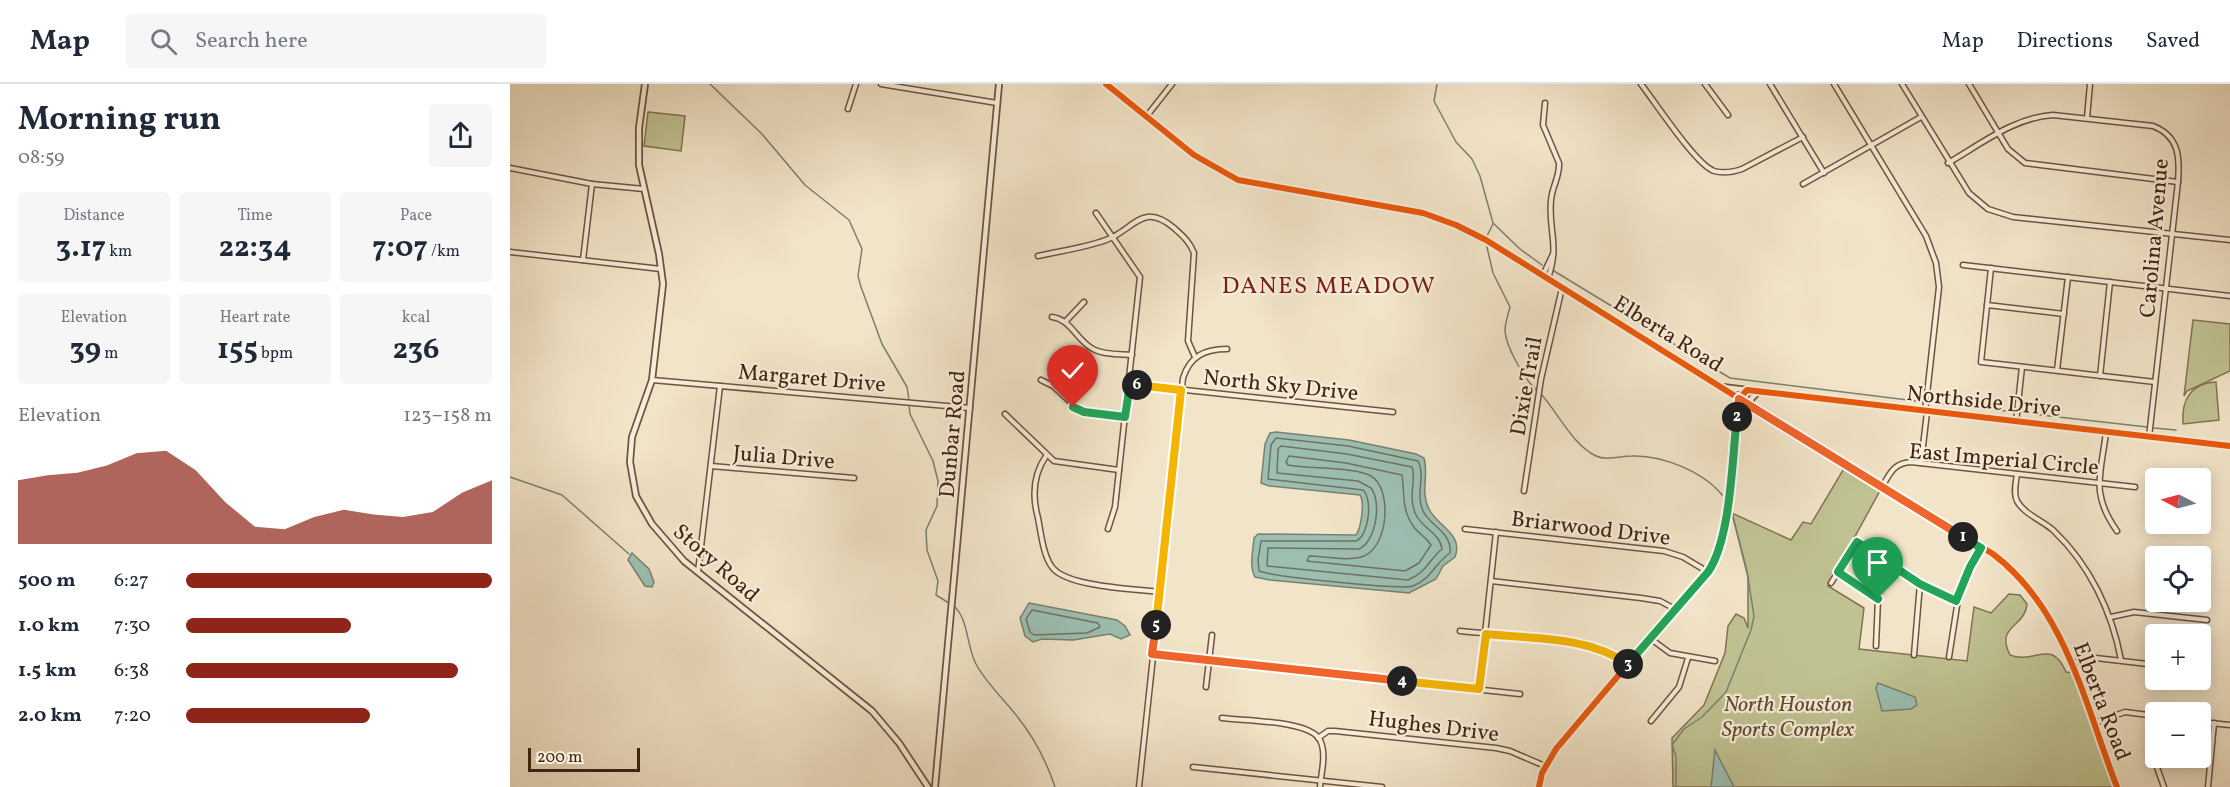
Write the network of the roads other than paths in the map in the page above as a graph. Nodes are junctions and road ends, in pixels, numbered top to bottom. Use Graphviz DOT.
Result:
graph roads {
  1 [pos="645,84"];
  2 [pos="856,84"];
  3 [pos="881,84"];
  4 [pos="999,84"];
  5 [pos="1106,84"];
  6 [pos="1172,84"];
  7 [pos="1641,84"];
  8 [pos="1705,84"];
  9 [pos="1770,84"];
  10 [pos="1834,84"];
  11 [pos="1902,84"];
  12 [pos="1970,84"];
  13 [pos="2090,84"];
  14 [pos="998,103"];
  15 [pos="1545,103"];
  16 [pos="848,109"];
  17 [pos="1728,115"];
  18 [pos="1146,117"];
  19 [pos="1922,117"];
  20 [pos="2087,118"];
  21 [pos="1999,134"];
  22 [pos="1803,137"];
  23 [pos="1872,146"];
  24 [pos="1948,163"];
  25 [pos="510,168"];
  26 [pos="1824,173"];
  27 [pos="2178,182"];
  28 [pos="592,184"];
  29 [pos="1803,184"];
  30 [pos="644,189"];
  31 [pos="1096,213"];
  32 [pos="2172,234"];
  33 [pos="2230,235"];
  34 [pos="1113,237"];
  35 [pos="2230,240"];
  36 [pos="510,252"];
  37 [pos="1038,256"];
  38 [pos="583,260"];
  39 [pos="1963,265"];
  40 [pos="1991,268"];
  41 [pos="662,269"];
  42 [pos="1545,276"];
  43 [pos="2068,277"];
  44 [pos="2110,282"];
  45 [pos="1562,288"];
  46 [pos="2166,288"];
  47 [pos="2230,296"];
  48 [pos="1084,302"];
  49 [pos="1987,305"];
  50 [pos="2064,314"];
  51 [pos="1052,317"];
  52 [pos="1066,321"];
  53 [pos="1227,350"];
  54 [pos="1132,355"];
  55 [pos="1195,357"];
  56 [pos="2022,367"];
  57 [pos="2057,370"];
  58 [pos="2100,376"];
  59 [pos="652,380"];
  60 [pos="1041,380"];
  61 [pos="2155,382"];
  62 [pos="1130,384"];
  63 [pos="720,386"];
  64 [pos="1721,387"];
  65 [pos="1181,390"];
  66 [pos="1747,390"];
  67 [pos="1758,392"];
  68 [pos="1739,399"];
  69 [pos="1751,407"];
  70 [pos="970,408"];
  71 [pos="1393,411"];
  72 [pos="1926,412"];
  73 [pos="1005,414"];
  74 [pos="1125,417"];
  75 [pos="2016,422"];
  76 [pos="2106,432"];
  77 [pos="2149,437"];
  78 [pos="2230,446"];
  79 [pos="1046,456"];
  80 [pos="1921,463"];
  81 [pos="711,466"];
  82 [pos="1119,470"];
  83 [pos="2017,474"];
  84 [pos="854,478"];
  85 [pos="2100,483"];
  86 [pos="1882,487"];
  87 [pos="2135,487"];
  88 [pos="1524,490"];
  89 [pos="1108,529"];
  90 [pos="1465,529"];
  91 [pos="2117,531"];
  92 [pos="1496,532"];
  93 [pos="1981,548"];
  94 [pos="698,572"];
  95 [pos="1708,572"];
  96 [pos="1838,572"];
  97 [pos="1491,581"];
  98 [pos="1832,583"];
  99 [pos="1920,584"];
  100 [pos="1159,592"];
  101 [pos="1956,601"];
  102 [pos="1675,609"];
  103 [pos="2111,617"];
  104 [pos="2207,620"];
  105 [pos="1460,631"];
  106 [pos="1486,634"];
  107 [pos="1212,635"];
  108 [pos="1652,639"];
  109 [pos="1876,646"];
  110 [pos="1152,654"];
  111 [pos="1914,655"];
  112 [pos="1949,657"];
  113 [pos="1688,658"];
  114 [pos="1209,660"];
  115 [pos="2121,660"];
  116 [pos="1715,661"];
  117 [pos="2070,663"];
  118 [pos="2145,663"];
  119 [pos="1629,664"];
  120 [pos="1206,687"];
  121 [pos="1479,689"];
  122 [pos="1520,694"];
  123 [pos="2145,715"];
  124 [pos="1222,718"];
  125 [pos="1651,722"];
  126 [pos="2094,723"];
  127 [pos="2211,723"];
  128 [pos="2214,723"];
  129 [pos="2230,725"];
  130 [pos="1318,738"];
  131 [pos="1193,766"];
  132 [pos="1545,766"];
  133 [pos="2157,768"];
  134 [pos="1320,780"];
  135 [pos="928,787"];
  136 [pos="935,787"];
  137 [pos="1139,787"];
  138 [pos="1320,787"];
  139 [pos="1382,787"];
  140 [pos="1539,787"];
  141 [pos="2117,787"];
  142 [pos="2164,787"];
  143 [pos="2208,787"];
  1 -- 30 [label="street, Story Road"];
  2 -- 16 [label="street"];
  3 -- 14 [label="street"];
  4 -- 14 [label="street, Dunbar Road"];
  5 -- 18 [label="street, Elberta Road"];
  6 -- 18 [label="street"];
  7 -- 22 [label="street"];
  8 -- 17 [label="street"];
  9 -- 22 [label="street"];
  10 -- 23 [label="street"];
  11 -- 19 [label="street"];
  12 -- 21 [label="street"];
  13 -- 20 [label="street"];
  14 -- 70 [label="street, Dunbar Road"];
  15 -- 42 [label="street"];
  18 -- 42 [label="street, Elberta Road"];
  19 -- 23 [label="street"];
  19 -- 24 [label="street"];
  20 -- 21 [label="street, Carolina Avenue"];
  20 -- 27 [label="street, Carolina Avenue"];
  21 -- 24 [label="street, Carolina Avenue"];
  21 -- 27 [label="street"];
  22 -- 26 [label="street"];
  23 -- 26 [label="street"];
  23 -- 72 [label="street"];
  24 -- 32 [label="street"];
  25 -- 28 [label="street"];
  26 -- 29 [label="street"];
  27 -- 32 [label="street, Carolina Avenue"];
  28 -- 30 [label="street"];
  28 -- 38 [label="street"];
  30 -- 41 [label="street, Story Road"];
  31 -- 34 [label="street"];
  32 -- 35 [label="street"];
  32 -- 46 [label="street, Carolina Avenue"];
  33 -- 35 [label="street"];
  34 -- 37 [label="street"];
  34 -- 54 [label="street"];
  34 -- 55 [label="street"];
  36 -- 38 [label="street"];
  38 -- 41 [label="street"];
  39 -- 40 [label="street"];
  40 -- 43 [label="street"];
  40 -- 49 [label="street"];
  41 -- 59 [label="street, Story Road"];
  42 -- 45 [label="street, Elberta Road"];
  43 -- 44 [label="street"];
  43 -- 50 [label="street"];
  44 -- 46 [label="street"];
  44 -- 58 [label="street"];
  45 -- 64 [label="street, Elberta Road"];
  45 -- 88 [label="street, Dixie Trail"];
  46 -- 47 [label="street"];
  46 -- 61 [label="street, Carolina Avenue"];
  48 -- 52 [label="street"];
  49 -- 50 [label="street"];
  49 -- 56 [label="street"];
  50 -- 57 [label="street"];
  51 -- 52 [label="street"];
  52 -- 54 [label="street"];
  53 -- 55 [label="street"];
  54 -- 62 [label="street"];
  55 -- 65 [label="street"];
  56 -- 57 [label="street"];
  56 -- 75 [label="street"];
  57 -- 58 [label="street"];
  58 -- 61 [label="street"];
  59 -- 63 [label="street, Margaret Drive"];
  59 -- 94 [label="street, Story Road"];
  60 -- 74 [label="street"];
  61 -- 77 [label="street, Carolina Avenue"];
  62 -- 65 [label="street, North Sky Drive"];
  62 -- 74 [label="street"];
  63 -- 70 [label="street, Margaret Drive"];
  63 -- 81 [label="street"];
  64 -- 66 [label="street"];
  64 -- 68 [label="street, Elberta Road"];
  65 -- 71 [label="street, North Sky Drive"];
  65 -- 100 [label="street"];
  66 -- 67 [label="street, Northside Drive"];
  66 -- 68 [label="street"];
  67 -- 69 [label="street"];
  67 -- 72 [label="street, Northside Drive"];
  68 -- 69 [label="street, Elberta Road"];
  68 -- 95 [label="street"];
  69 -- 86 [label="street, Elberta Road"];
  70 -- 136 [label="street, Dunbar Road"];
  72 -- 75 [label="street, Northside Drive"];
  72 -- 80 [label="street"];
  73 -- 79 [label="street"];
  74 -- 82 [label="street"];
  75 -- 76 [label="street, Northside Drive"];
  76 -- 77 [label="street, Northside Drive"];
  76 -- 85 [label="street"];
  77 -- 78 [label="street, Northside Drive"];
  79 -- 82 [label="street"];
  79 -- 100 [label="street"];
  80 -- 83 [label="street, East Imperial Circle"];
  80 -- 86 [label="street, East Imperial Circle"];
  81 -- 84 [label="street, Julia Drive"];
  81 -- 94 [label="street"];
  82 -- 89 [label="street"];
  83 -- 85 [label="street, East Imperial Circle"];
  83 -- 103 [label="street"];
  85 -- 87 [label="street, East Imperial Circle"];
  85 -- 91 [label="street"];
  86 -- 93 [label="street, Elberta Road"];
  90 -- 92 [label="street, Briarwood Drive"];
  92 -- 95 [label="street, Briarwood Drive"];
  92 -- 97 [label="street"];
  93 -- 101 [label="street"];
  93 -- 117 [label="street, Elberta Road"];
  94 -- 135 [label="street, Story Road"];
  95 -- 102 [label="street"];
  96 -- 98 [label="street"];
  96 -- 99 [label="street"];
  96 -- 109 [label="street"];
  97 -- 102 [label="street"];
  97 -- 106 [label="street"];
  99 -- 101 [label="street"];
  99 -- 111 [label="street"];
  100 -- 110 [label="street"];
  101 -- 112 [label="street"];
  102 -- 108 [label="street"];
  103 -- 104 [label="street"];
  103 -- 115 [label="street"];
  105 -- 106 [label="street"];
  106 -- 119 [label="street"];
  106 -- 121 [label="street"];
  107 -- 114 [label="street"];
  108 -- 113 [label="street"];
  108 -- 119 [label="street"];
  110 -- 114 [label="street"];
  110 -- 137 [label="street"];
  113 -- 116 [label="street"];
  113 -- 125 [label="street"];
  114 -- 120 [label="street"];
  114 -- 121 [label="street"];
  115 -- 117 [label="street"];
  115 -- 118 [label="street"];
  117 -- 126 [label="street, Elberta Road"];
  119 -- 132 [label="street"];
  121 -- 122 [label="street"];
  123 -- 126 [label="street"];
  124 -- 130 [label="street"];
  126 -- 141 [label="street, Elberta Road"];
  127 -- 128 [label="street"];
  128 -- 129 [label="street"];
  128 -- 143 [label="street"];
  130 -- 132 [label="street, Hughes Drive"];
  130 -- 134 [label="street"];
  131 -- 134 [label="street"];
  132 -- 140 [label="street"];
  133 -- 142 [label="street"];
  134 -- 138 [label="street"];
  134 -- 139 [label="street"];
}
